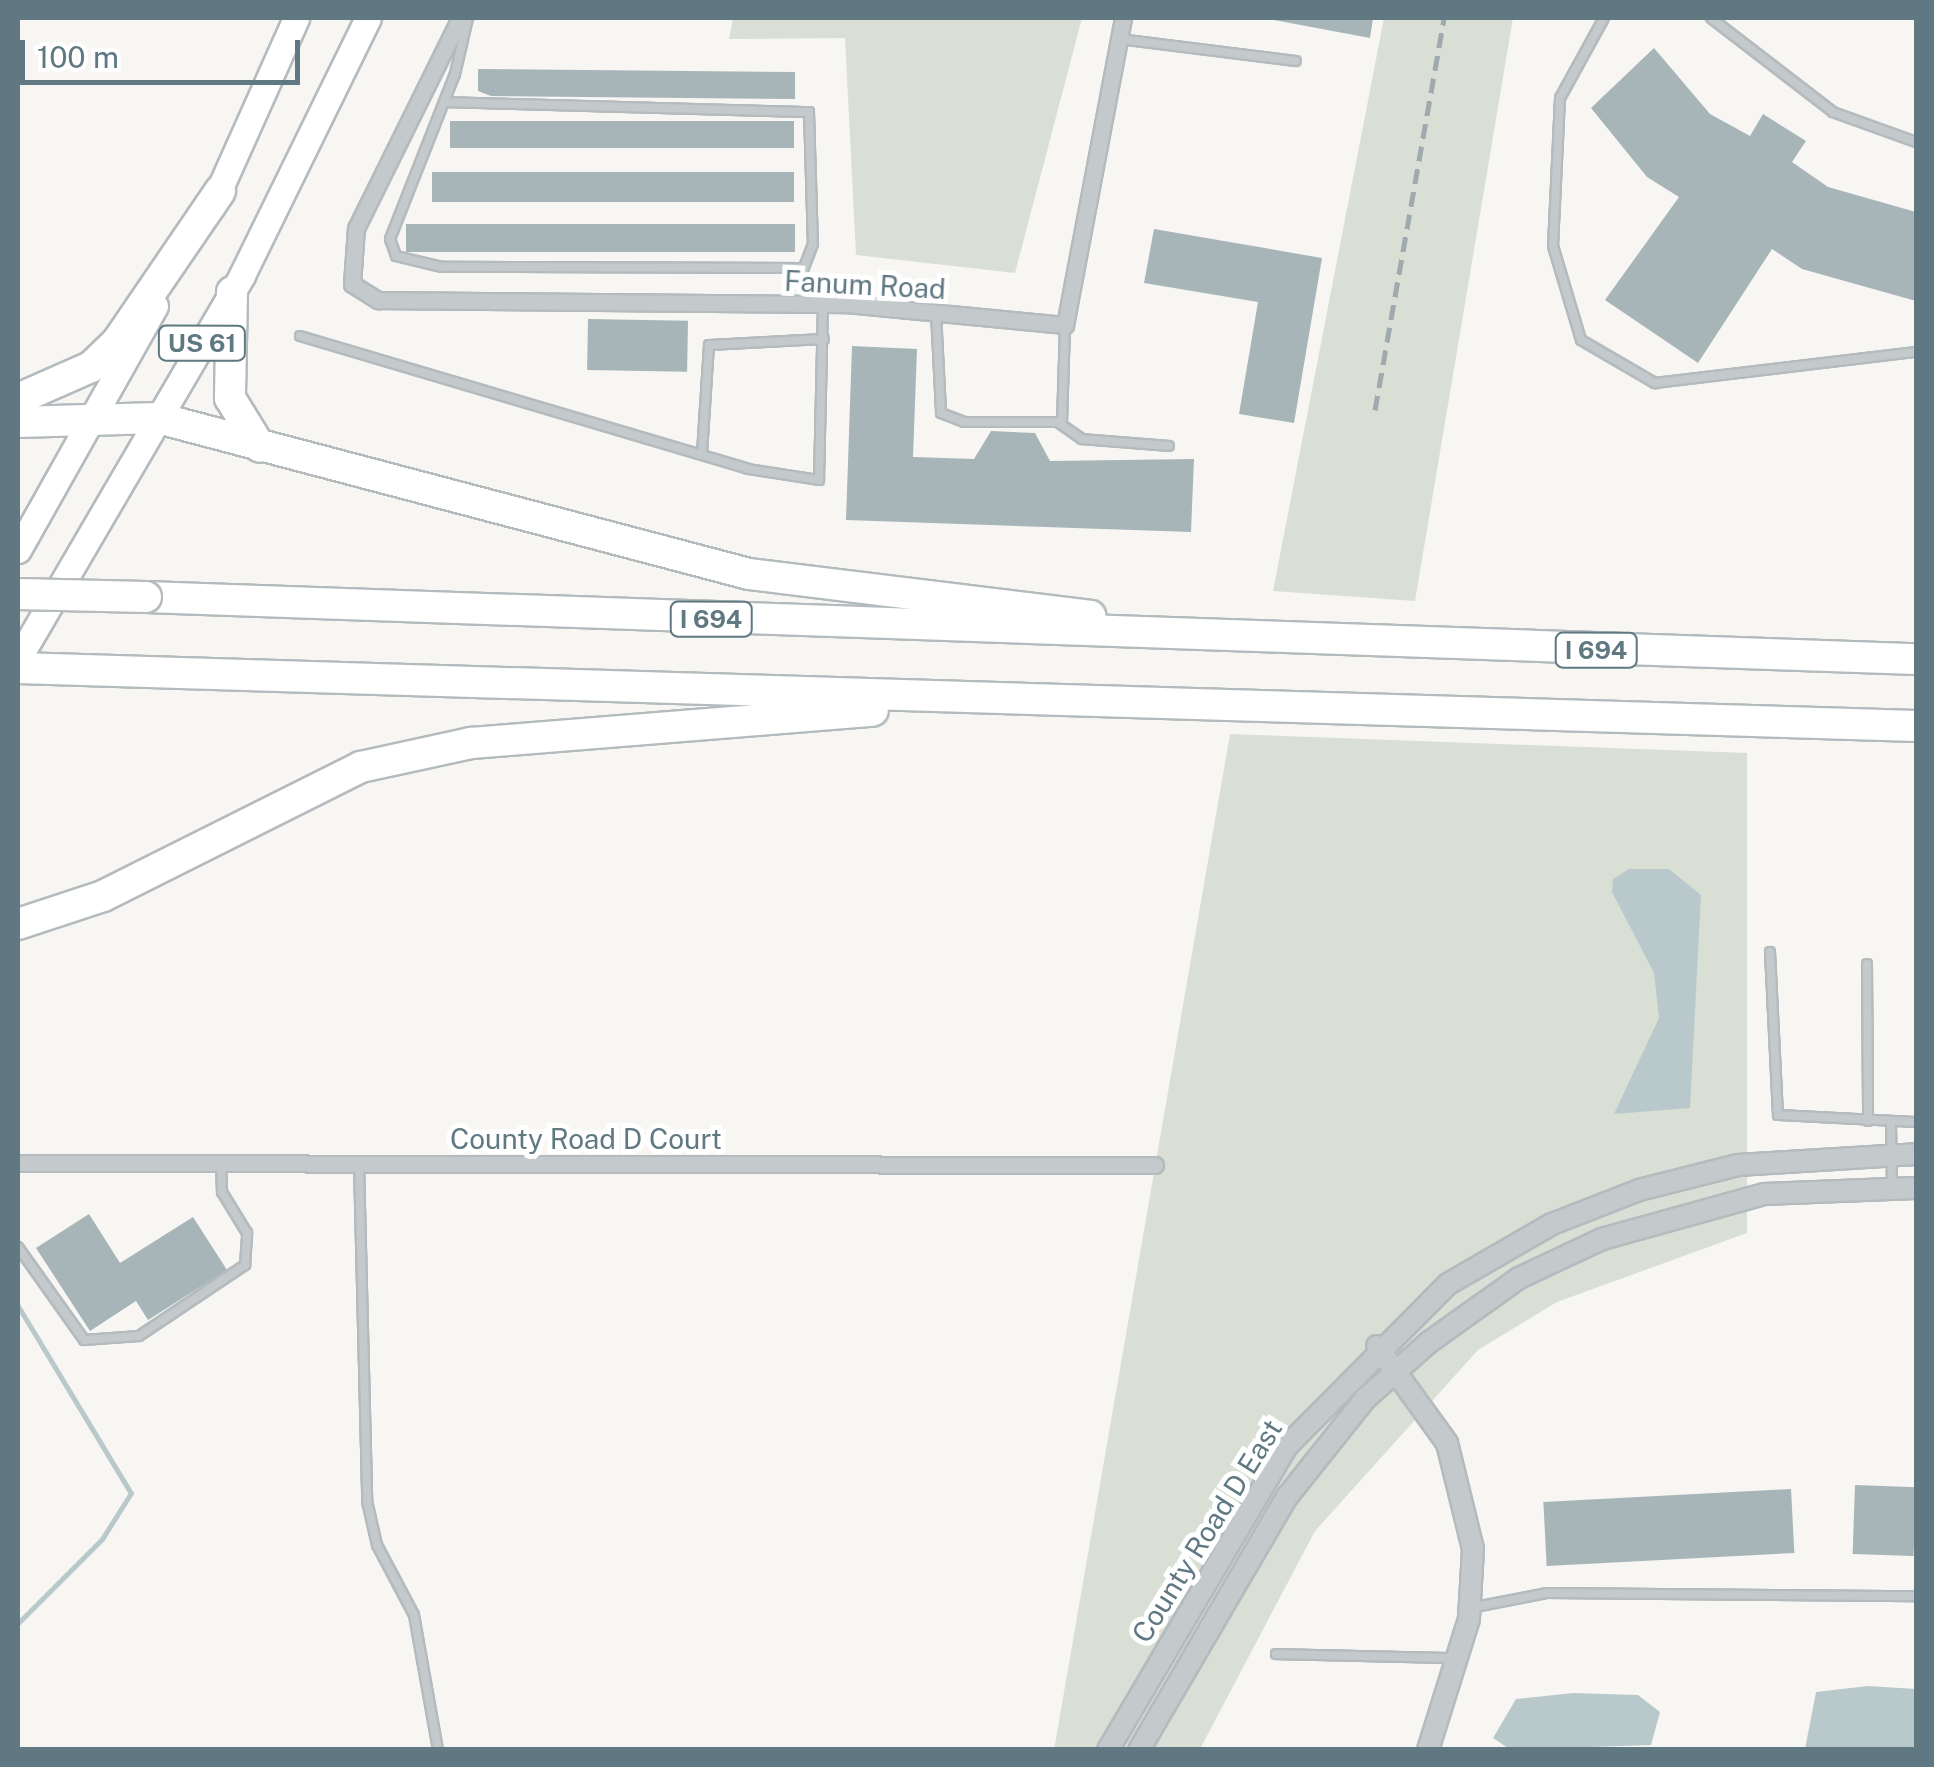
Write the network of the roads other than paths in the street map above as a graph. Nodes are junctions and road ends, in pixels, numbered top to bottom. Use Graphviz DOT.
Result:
graph roads {
  1 [pos="296,18"];
  2 [pos="368,18"];
  3 [pos="464,18"];
  4 [pos="1123,18"];
  5 [pos="1604,18"];
  6 [pos="1711,18"];
  7 [pos="1119,39"];
  8 [pos="1296,61"];
  9 [pos="445,102"];
  10 [pos="1916,142"];
  11 [pos="220,192"];
  12 [pos="232,292"];
  13 [pos="823,304"];
  14 [pos="936,313"];
  15 [pos="1065,325"];
  16 [pos="300,336"];
  17 [pos="824,339"];
  18 [pos="1916,352"];
  19 [pos="18,399"];
  20 [pos="158,418"];
  21 [pos="95,419"];
  22 [pos="18,422"];
  23 [pos="1059,423"];
  24 [pos="1168,446"];
  25 [pos="260,447"];
  26 [pos="702,453"];
  27 [pos="18,550"];
  28 [pos="18,594"];
  29 [pos="1276,641"];
  30 [pos="18,658"];
  31 [pos="1916,658"];
  32 [pos="18,668"];
  33 [pos="1031,699"];
  34 [pos="1916,726"];
  35 [pos="22,922"];
  36 [pos="1770,952"];
  37 [pos="1867,964"];
  38 [pos="1868,1121"];
  39 [pos="1891,1122"];
  40 [pos="1916,1122"];
  41 [pos="1892,1154"];
  42 [pos="1916,1154"];
  43 [pos="18,1163"];
  44 [pos="221,1163"];
  45 [pos="360,1164"];
  46 [pos="1155,1166"];
  47 [pos="1892,1188"];
  48 [pos="1916,1188"];
  49 [pos="18,1247"];
  50 [pos="1377,1346"];
  51 [pos="1395,1372"];
  52 [pos="1916,1596"];
  53 [pos="1470,1608"];
  54 [pos="1276,1654"];
  55 [pos="1458,1658"];
  56 [pos="438,1750"];
  57 [pos="1108,1750"];
  58 [pos="1139,1750"];
  59 [pos="1428,1750"];
  1 -- 11 [label="main road, US 61"];
  2 -- 12 [label="main road, US 61"];
  3 -- 9 [label="lane"];
  3 -- 13 [label="street, Fanum Road"];
  4 -- 7 [label="street"];
  5 -- 18 [label="lane"];
  6 -- 10 [label="lane"];
  7 -- 8 [label="lane"];
  7 -- 15 [label="street"];
  9 -- 9 [label="lane"];
  11 -- 19 [label="highway"];
  11 -- 21 [label="main road, US 61"];
  12 -- 20 [label="main road, US 61"];
  12 -- 25 [label="highway"];
  13 -- 14 [label="street, Fanum Road"];
  13 -- 17 [label="lane"];
  14 -- 15 [label="street, Fanum Road"];
  14 -- 23 [label="lane"];
  15 -- 23 [label="lane"];
  16 -- 26 [label="lane"];
  17 -- 26 [label="lane"];
  17 -- 26 [label="lane"];
  20 -- 21 [label="highway"];
  20 -- 25 [label="highway"];
  20 -- 30 [label="main road, US 61"];
  21 -- 22 [label="highway"];
  21 -- 27 [label="main road, US 61"];
  23 -- 24 [label="lane"];
  25 -- 29 [label="highway"];
  28 -- 29 [label="highway, I 694, bridge"];
  29 -- 31 [label="highway, I 694"];
  32 -- 33 [label="highway"];
  33 -- 34 [label="highway"];
  33 -- 35 [label="highway"];
  36 -- 38 [label="lane"];
  37 -- 38 [label="lane"];
  38 -- 39 [label="lane"];
  39 -- 40 [label="lane"];
  39 -- 41 [label="lane"];
  41 -- 42 [label="street, County Road D East"];
  41 -- 47 [label="lane"];
  41 -- 50 [label="street, County Road D East"];
  43 -- 44 [label="street, County Road D Court"];
  44 -- 45 [label="street, County Road D Court"];
  44 -- 49 [label="lane"];
  45 -- 46 [label="street, County Road D Court"];
  45 -- 56 [label="lane"];
  47 -- 48 [label="street, County Road D East"];
  47 -- 51 [label="street, County Road D East"];
  50 -- 51 [label="street"];
  50 -- 57 [label="street, County Road D East"];
  51 -- 53 [label="street"];
  51 -- 58 [label="street, County Road D East"];
  52 -- 53 [label="lane"];
  53 -- 55 [label="street"];
  54 -- 55 [label="lane"];
  55 -- 59 [label="street"];
}
